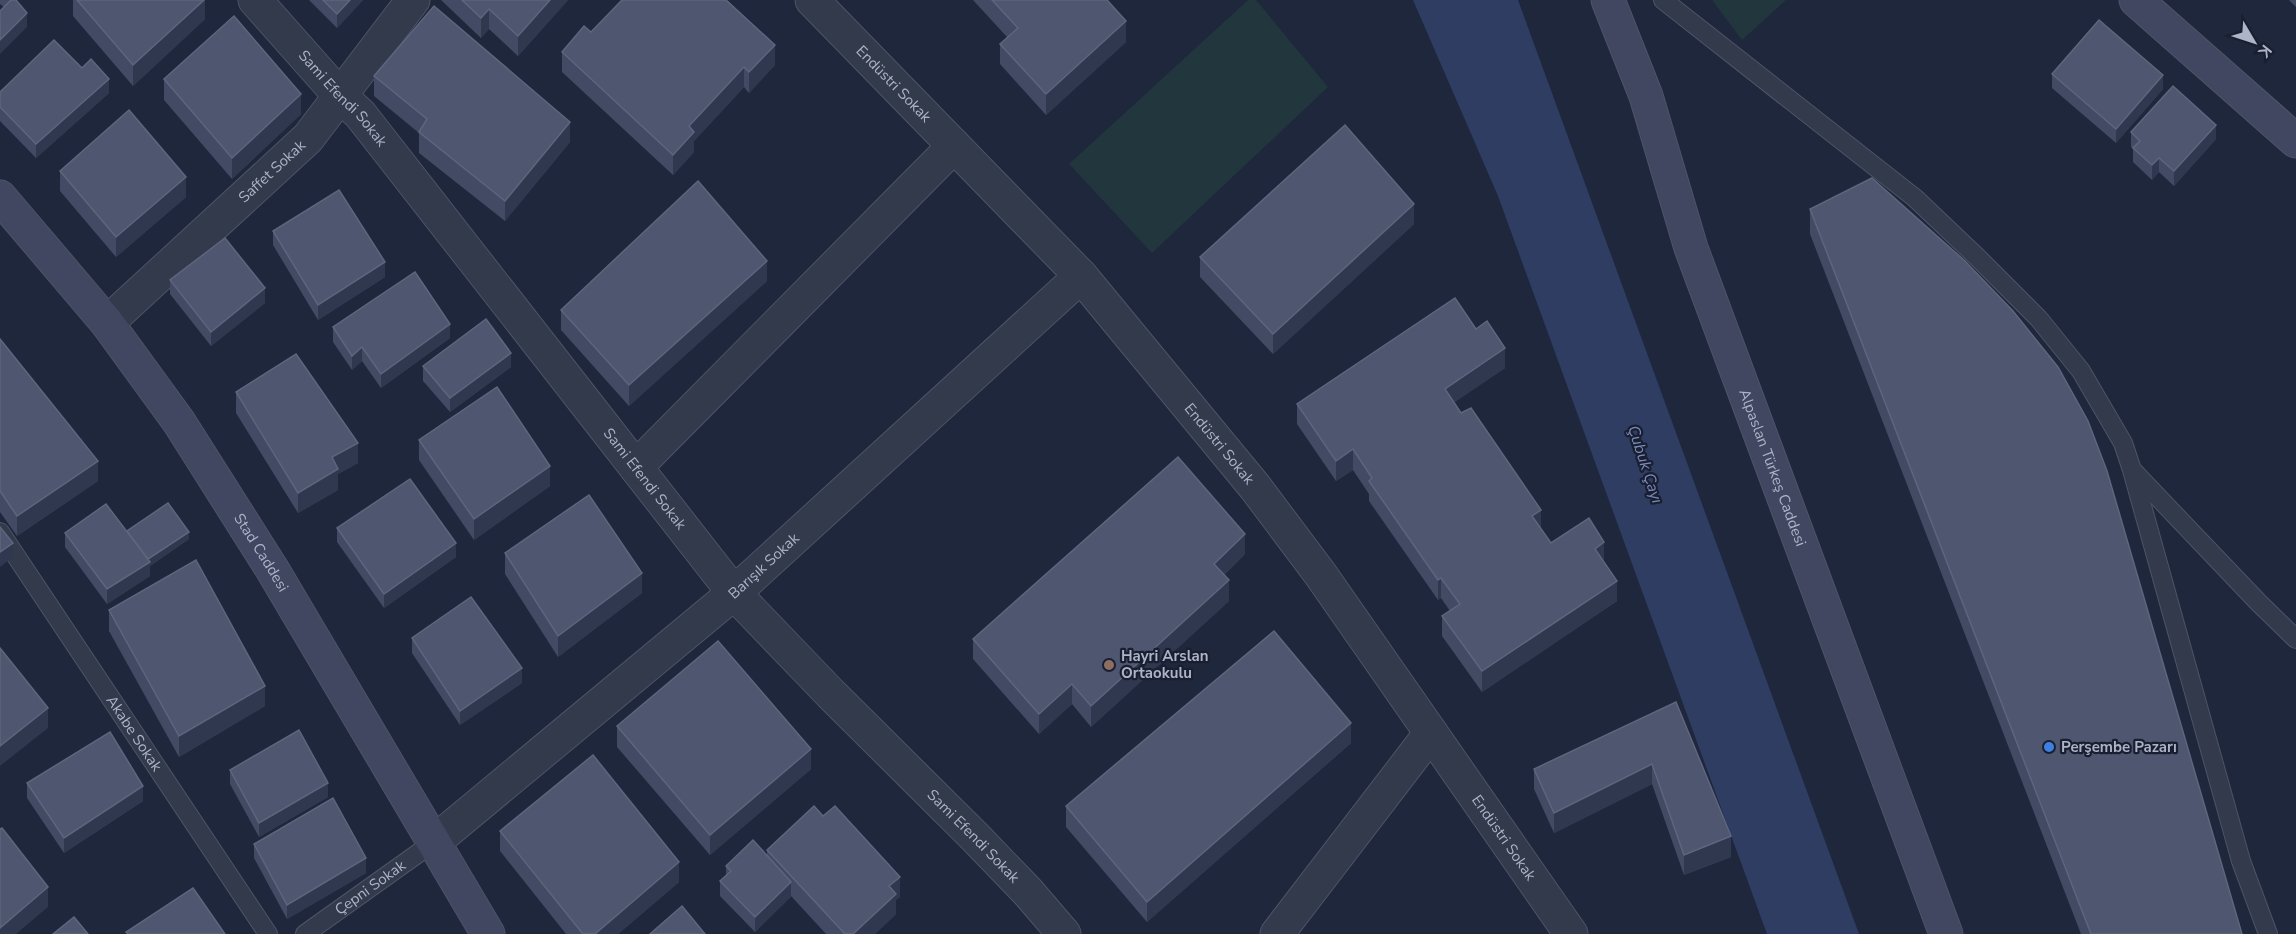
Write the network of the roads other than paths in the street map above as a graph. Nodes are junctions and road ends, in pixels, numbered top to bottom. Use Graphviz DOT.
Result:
graph roads {
  1 [pos="255,0"];
  2 [pos="413,0"];
  3 [pos="812,0"];
  4 [pos="1608,0"];
  5 [pos="1663,0"];
  6 [pos="2136,0"];
  7 [pos="341,97"];
  8 [pos="2296,141"];
  9 [pos="954,146"];
  10 [pos="3,205"];
  11 [pos="1081,276"];
  12 [pos="107,323"];
  13 [pos="636,467"];
  14 [pos="2132,470"];
  15 [pos="0,532"];
  16 [pos="734,593"];
  17 [pos="2296,639"];
  18 [pos="1431,733"];
  19 [pos="434,842"];
  20 [pos="268,934"];
  21 [pos="305,934"];
  22 [pos="488,934"];
  23 [pos="1064,934"];
  24 [pos="1277,934"];
  25 [pos="1571,934"];
  26 [pos="1946,934"];
  27 [pos="2268,934"];
  1 -- 7 [label="street, Sami Efendi Sokak"];
  2 -- 7 [label="street, Saffet Sokak"];
  3 -- 9 [label="street, Endüstri Sokak"];
  4 -- 26 [label="main road, Alpaslan Türkeş Caddesi"];
  5 -- 14 [label="lane"];
  6 -- 8 [label="main road"];
  7 -- 12 [label="street, Saffet Sokak"];
  7 -- 13 [label="street, Sami Efendi Sokak"];
  9 -- 11 [label="street, Endüstri Sokak"];
  9 -- 13 [label="street"];
  10 -- 12 [label="main road, Stad Caddesi"];
  11 -- 16 [label="street, Barışık Sokak"];
  11 -- 18 [label="street, Endüstri Sokak"];
  12 -- 19 [label="main road, Stad Caddesi"];
  13 -- 16 [label="street, Sami Efendi Sokak"];
  14 -- 17 [label="lane"];
  14 -- 27 [label="lane"];
  15 -- 20 [label="lane, Akabe Sokak"];
  16 -- 19 [label="street, Barışık Sokak"];
  16 -- 23 [label="street, Sami Efendi Sokak"];
  18 -- 24 [label="street"];
  18 -- 25 [label="street, Endüstri Sokak"];
  19 -- 21 [label="lane, Çepni Sokak"];
  19 -- 22 [label="main road, Stad Caddesi"];
}
